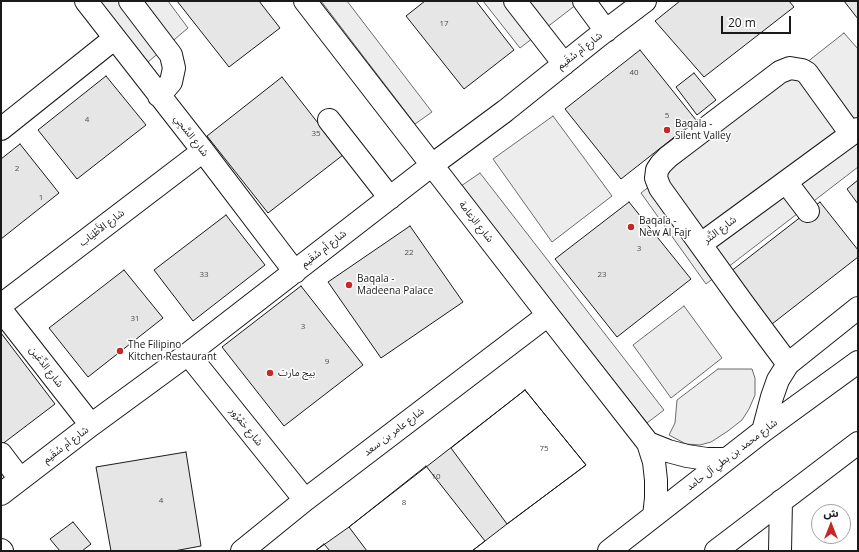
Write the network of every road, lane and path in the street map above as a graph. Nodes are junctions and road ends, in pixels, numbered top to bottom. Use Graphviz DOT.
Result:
graph roads {
  1 [pos="86,1"];
  2 [pos="130,1"];
  3 [pos="305,1"];
  4 [pos="515,1"];
  5 [pos="584,1"];
  6 [pos="645,1"];
  7 [pos="606,31"];
  8 [pos="115,38"];
  9 [pos="564,64"];
  10 [pos="159,96"];
  11 [pos="329,120"];
  12 [pos="1,129"];
  13 [pos="854,131"];
  14 [pos="203,152"];
  15 [pos="432,165"];
  16 [pos="786,182"];
  17 [pos="390,198"];
  18 [pos="808,211"];
  19 [pos="701,244"];
  20 [pos="295,272"];
  21 [pos="1,305"];
  22 [pos="858,308"];
  23 [pos="1,310"];
  24 [pos="548,315"];
  25 [pos="188,354"];
  26 [pos="858,362"];
  27 [pos="788,364"];
  28 [pos="91,425"];
  29 [pos="763,431"];
  30 [pos="648,443"];
  31 [pos="858,443"];
  32 [pos="1,454"];
  33 [pos="726,459"];
  34 [pos="20,479"];
  35 [pos="1,494"];
  36 [pos="305,500"];
  37 [pos="781,501"];
  38 [pos="654,516"];
  39 [pos="242,551"];
  40 [pos="609,551"];
  41 [pos="716,551"];
  42 [pos="780,551"];
  1 -- 8 [label="street, شارع السَّجِي"];
  2 -- 10 [label="street"];
  3 -- 15 [label="street, شارع الزعامة"];
  4 -- 9 [label="street"];
  5 -- 7 [label="street"];
  6 -- 7 [label="street, شارع أم سُقَيم"];
  7 -- 9 [label="street, شارع أم سُقَيم"];
  8 -- 10 [label="street, شارع السَّجِي"];
  8 -- 12 [label="street"];
  9 -- 15 [label="street, شارع أم سُقَيم"];
  10 -- 14 [label="street, شارع السَّجِي"];
  11 -- 17 [label="street"];
  13 -- 16 [label="street, شارع النَّثر"];
  13 -- 19 [label="street"];
  14 -- 20 [label="street, شارع السَّجِي"];
  14 -- 21 [label="street, شارع الأَطْيَاب"];
  15 -- 17 [label="street, شارع أم سُقَيم"];
  15 -- 24 [label="street, شارع الزعامة"];
  16 -- 18 [label="street"];
  16 -- 19 [label="street, شارع النَّثر"];
  17 -- 20 [label="street, شارع أم سُقَيم"];
  19 -- 27 [label="street, شارع النَّثر"];
  20 -- 25 [label="street, شارع أم سُقَيم"];
  22 -- 27 [label="street"];
  23 -- 28 [label="street, شارع الدِّعَين"];
  24 -- 30 [label="street, شارع الزعامة"];
  24 -- 36 [label="street, شارع عامر بن سعد"];
  25 -- 28 [label="street, شارع أم سُقَيم"];
  25 -- 36 [label="street, شارع حَمْرُور"];
  26 -- 29 [label="street, شارع محمد بن بطي آل حامد"];
  27 -- 29 [label="street"];
  28 -- 34 [label="street, شارع أم سُقَيم"];
  29 -- 33 [label="street, شارع محمد بن بطي آل حامد"];
  30 -- 33 [label="street"];
  30 -- 38 [label="street, شارع الزعامة"];
  31 -- 37 [label="street"];
  32 -- 34 [label="street"];
  33 -- 38 [label="street, شارع محمد بن بطي آل حامد"];
  34 -- 35 [label="street, شارع أم سُقَيم"];
  36 -- 39 [label="street, شارع عامر بن سعد"];
  37 -- 41 [label="street"];
  37 -- 42 [label="street"];
  38 -- 40 [label="street, شارع محمد بن بطي آل حامد"];
}
